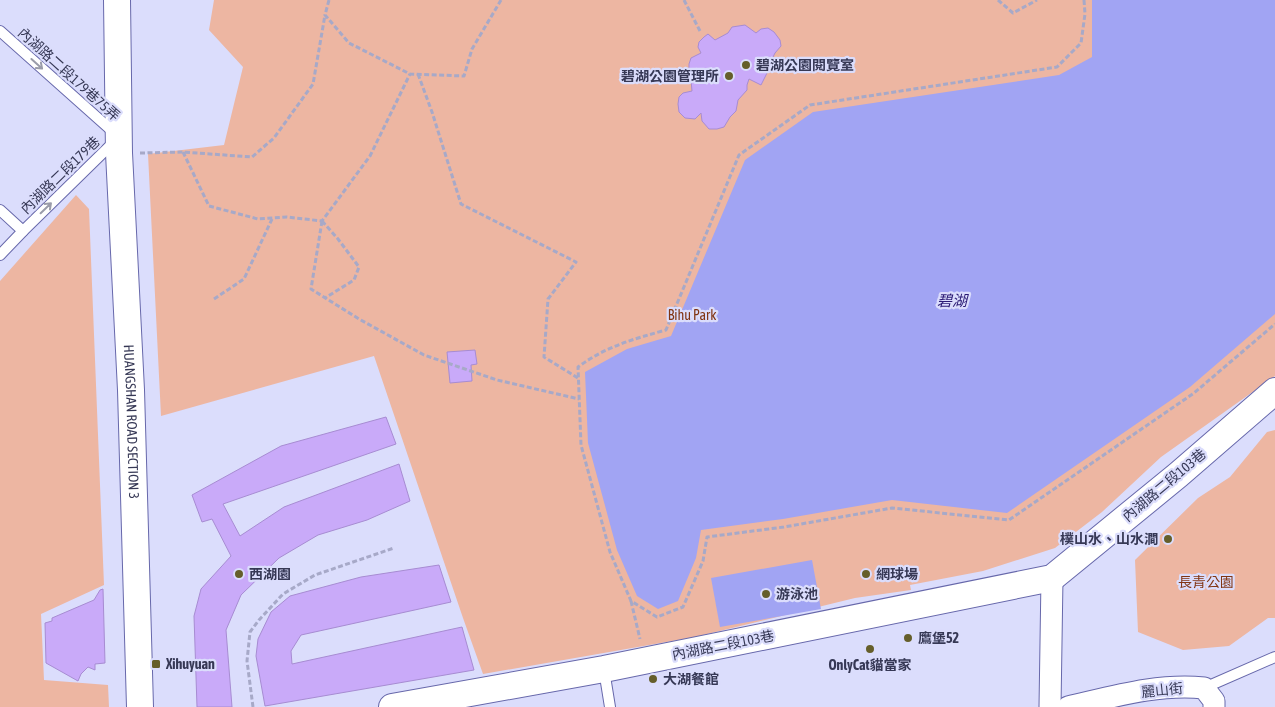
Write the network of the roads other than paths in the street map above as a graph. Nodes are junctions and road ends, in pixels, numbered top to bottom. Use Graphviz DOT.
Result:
graph roads {
  1 [pos="117,0"];
  2 [pos="0,31"];
  3 [pos="119,145"];
  4 [pos="0,210"];
  5 [pos="23,231"];
  6 [pos="0,256"];
  7 [pos="1275,391"];
  8 [pos="1052,578"];
  9 [pos="1275,657"];
  10 [pos="604,669"];
  11 [pos="1204,688"];
  12 [pos="140,707"];
  13 [pos="392,707"];
  14 [pos="610,707"];
  15 [pos="1050,707"];
  16 [pos="1068,707"];
  17 [pos="1214,707"];
  1 -- 3 [label="street, HUANGSHAN ROAD SECTION 3"];
  2 -- 3 [label="lane, 內湖路二段179巷75弄, one-way"];
  5 -- 3 [label="lane, 內湖路二段179巷, one-way"];
  3 -- 12 [label="street, HUANGSHAN ROAD SECTION 3"];
  4 -- 5 [label="lane"];
  5 -- 6 [label="lane, 內湖路二段179巷"];
  7 -- 8 [label="street, 內湖路二段103巷"];
  8 -- 10 [label="street, 內湖路二段103巷"];
  8 -- 15 [label="street"];
  9 -- 11 [label="lane"];
  10 -- 13 [label="street, 內湖路二段103巷"];
  10 -- 14 [label="lane"];
  11 -- 16 [label="street, 麗山街"];
  11 -- 17 [label="street"];
}
